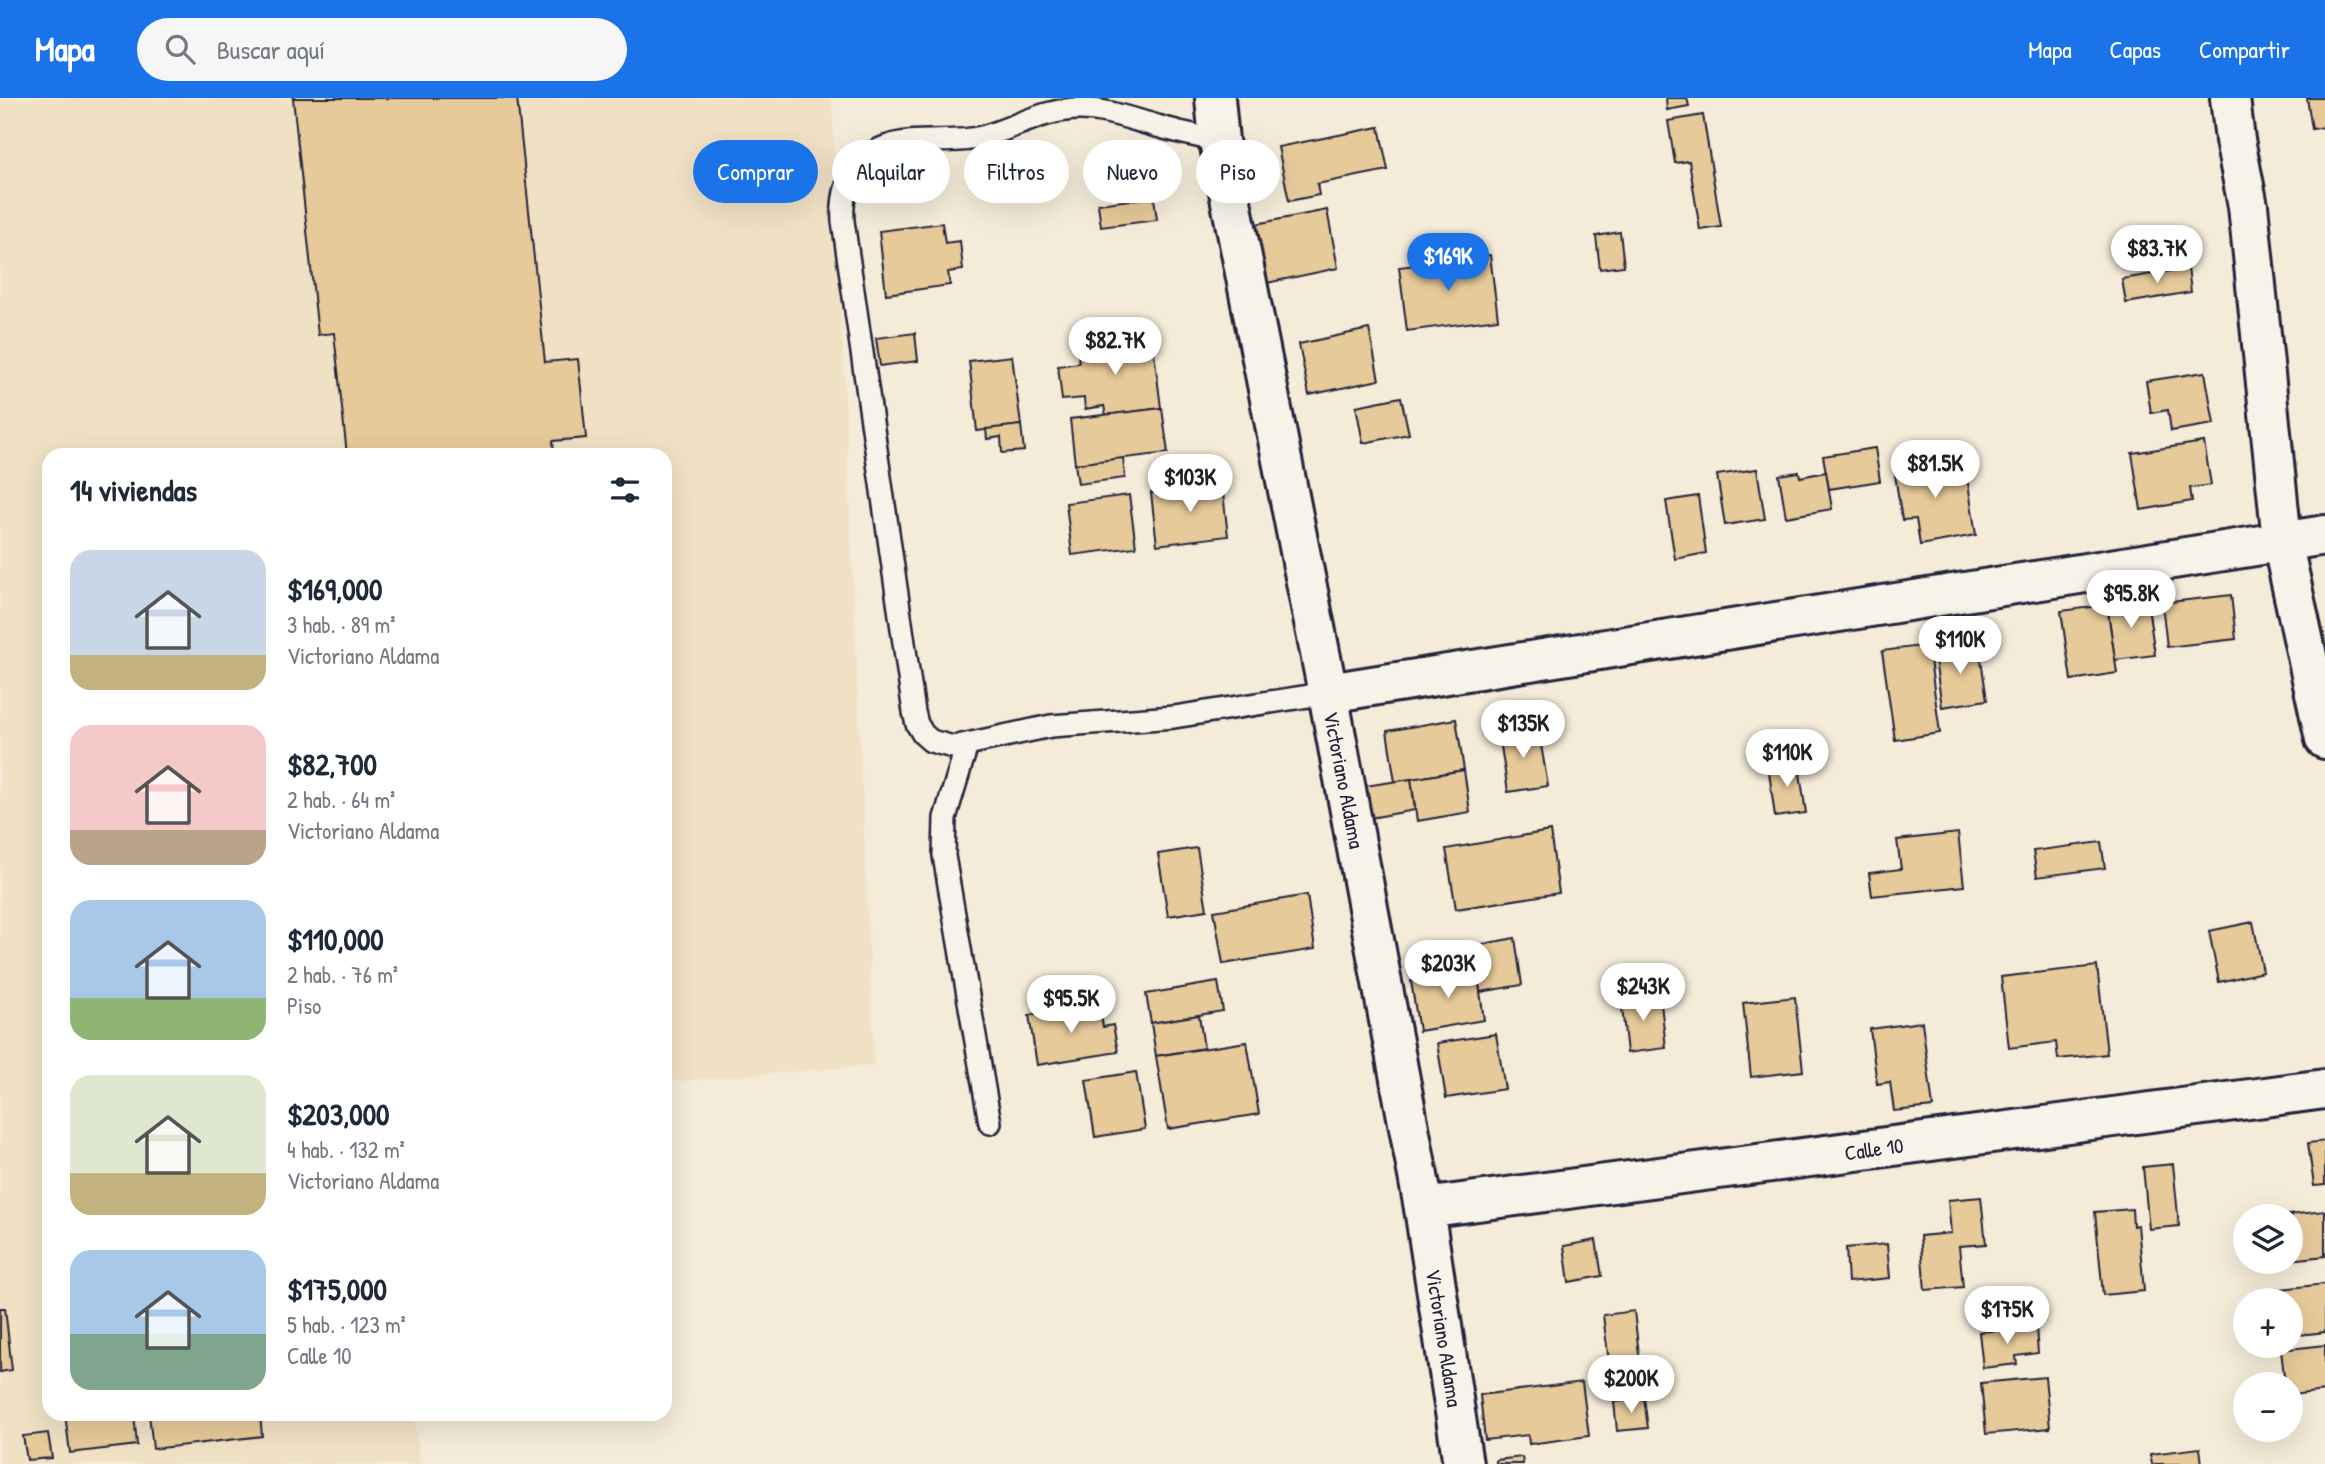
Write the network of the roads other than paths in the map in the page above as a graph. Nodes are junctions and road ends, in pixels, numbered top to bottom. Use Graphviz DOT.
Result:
graph roads {
  1 [pos="1215,98"];
  2 [pos="2230,98"];
  3 [pos="1215,140"];
  4 [pos="1219,140"];
  5 [pos="1231,203"];
  6 [pos="2325,535"];
  7 [pos="2281,541"];
  8 [pos="1328,693"];
  9 [pos="2325,739"];
  10 [pos="967,745"];
  11 [pos="2325,1089"];
  12 [pos="990,1123"];
  13 [pos="1424,1208"];
  14 [pos="1462,1464"];
  1 -- 4 [label="street, Victoriano Aldama"];
  2 -- 7 [label="street"];
  3 -- 10 [label="lane"];
  5 -- 8 [label="street, Victoriano Aldama"];
  6 -- 7 [label="street"];
  7 -- 8 [label="street"];
  7 -- 9 [label="street"];
  8 -- 10 [label="lane"];
  8 -- 13 [label="street, Victoriano Aldama"];
  10 -- 12 [label="lane"];
  11 -- 13 [label="street, Calle 10"];
  13 -- 14 [label="street, Victoriano Aldama"];
}
